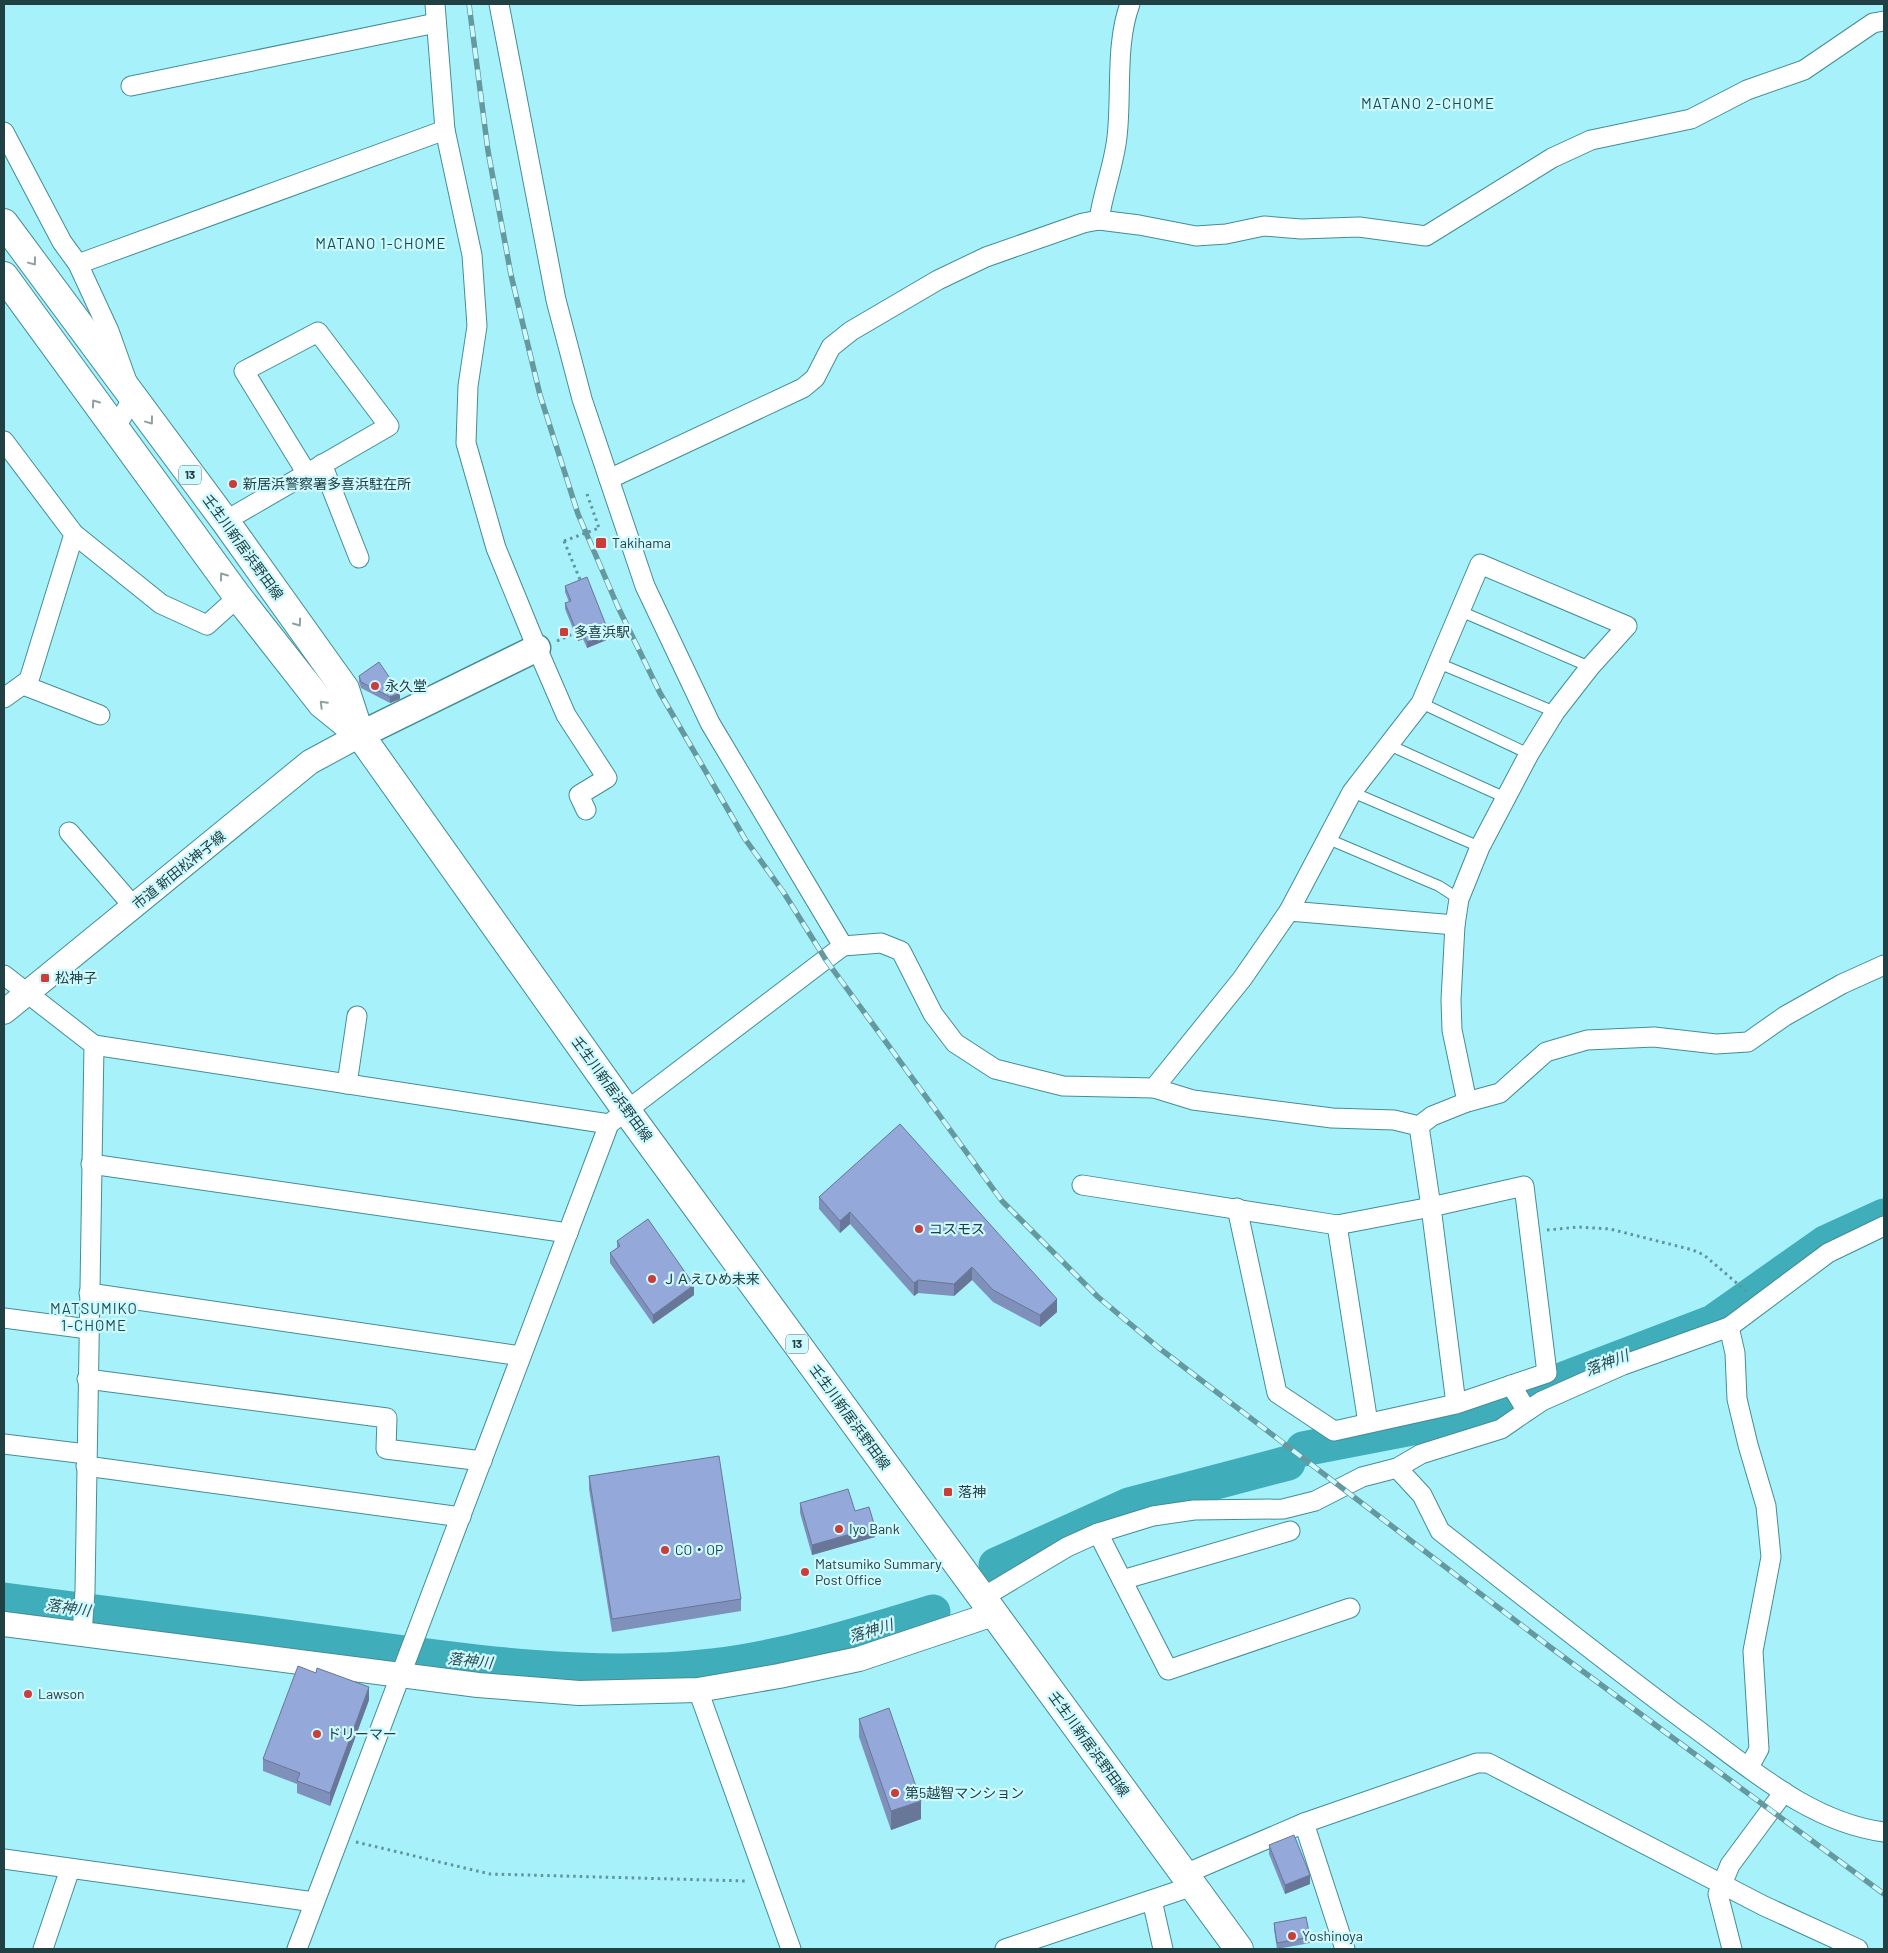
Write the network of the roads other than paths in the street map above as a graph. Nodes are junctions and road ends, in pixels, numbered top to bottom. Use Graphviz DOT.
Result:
graph roads {
  1 [pos="435,4"];
  2 [pos="499,4"];
  3 [pos="1130,4"];
  4 [pos="1884,20"];
  5 [pos="436,23"];
  6 [pos="131,86"];
  7 [pos="445,130"];
  8 [pos="4,132"];
  9 [pos="1099,220"];
  10 [pos="4,223"];
  11 [pos="78,264"];
  12 [pos="4,276"];
  13 [pos="133,398"];
  14 [pos="114,430"];
  15 [pos="4,441"];
  16 [pos="314,468"];
  17 [pos="609,479"];
  18 [pos="225,521"];
  19 [pos="74,534"];
  20 [pos="359,558"];
  21 [pos="238,598"];
  22 [pos="1460,611"];
  23 [pos="538,648"];
  24 [pos="1438,663"];
  25 [pos="1590,667"];
  26 [pos="23,685"];
  27 [pos="4,698"];
  28 [pos="1421,704"];
  29 [pos="1555,712"];
  30 [pos="100,715"];
  31 [pos="360,736"];
  32 [pos="1389,745"];
  33 [pos="1529,754"];
  34 [pos="1352,792"];
  35 [pos="1506,798"];
  36 [pos="586,810"];
  37 [pos="69,832"];
  38 [pos="1328,839"];
  39 [pos="1480,847"];
  40 [pos="1459,899"];
  41 [pos="134,907"];
  42 [pos="1289,911"];
  43 [pos="1455,925"];
  44 [pos="843,946"];
  45 [pos="1884,965"];
  46 [pos="4,975"];
  47 [pos="27,992"];
  48 [pos="4,1012"];
  49 [pos="357,1016"];
  50 [pos="94,1045"];
  51 [pos="348,1084"];
  52 [pos="1154,1088"];
  53 [pos="1467,1102"];
  54 [pos="618,1117"];
  55 [pos="1419,1126"];
  56 [pos="91,1164"];
  57 [pos="1082,1185"];
  58 [pos="1431,1207"];
  59 [pos="1237,1208"];
  60 [pos="1337,1225"];
  61 [pos="1884,1226"];
  62 [pos="568,1233"];
  63 [pos="89,1293"];
  64 [pos="4,1318"];
  65 [pos="1729,1327"];
  66 [pos="88,1329"];
  67 [pos="522,1356"];
  68 [pos="87,1379"];
  69 [pos="1511,1386"];
  70 [pos="1456,1404"];
  71 [pos="1526,1410"];
  72 [pos="1368,1423"];
  73 [pos="4,1444"];
  74 [pos="86,1460"];
  75 [pos="482,1461"];
  76 [pos="1397,1468"];
  77 [pos="461,1517"];
  78 [pos="1290,1531"];
  79 [pos="1098,1533"];
  80 [pos="1122,1580"];
  81 [pos="988,1606"];
  82 [pos="1350,1608"];
  83 [pos="4,1624"];
  84 [pos="82,1630"];
  85 [pos="403,1670"];
  86 [pos="698,1690"];
  87 [pos="1749,1767"];
  88 [pos="1784,1792"];
  89 [pos="1304,1823"];
  90 [pos="1884,1832"];
  91 [pos="4,1859"];
  92 [pos="70,1869"];
  93 [pos="1189,1880"];
  94 [pos="1721,1884"];
  95 [pos="1152,1900"];
  96 [pos="314,1902"];
  97 [pos="43,1949"];
  98 [pos="297,1949"];
  99 [pos="791,1949"];
  100 [pos="1004,1949"];
  101 [pos="1163,1949"];
  102 [pos="1239,1949"];
  103 [pos="1345,1949"];
  104 [pos="1732,1949"];
  105 [pos="1858,1949"];
  1 -- 5 [label="street"];
  2 -- 17 [label="street"];
  3 -- 9 [label="street"];
  4 -- 9 [label="street"];
  5 -- 6 [label="street"];
  5 -- 7 [label="street"];
  7 -- 11 [label="street"];
  7 -- 23 [label="street"];
  8 -- 11 [label="street"];
  9 -- 17 [label="street"];
  10 -- 13 [label="main road, 壬生川新居浜野田線 / 13, one-way"];
  11 -- 13 [label="street"];
  14 -- 12 [label="main road, 壬生川新居浜野田線 / 13, one-way"];
  13 -- 14 [label="street"];
  13 -- 18 [label="main road, 壬生川新居浜野田線 / 13, one-way"];
  21 -- 14 [label="main road, 壬生川新居浜野田線 / 13, one-way"];
  15 -- 19 [label="street"];
  16 -- 16 [label="street"];
  16 -- 18 [label="street"];
  16 -- 20 [label="street"];
  17 -- 44 [label="street"];
  18 -- 31 [label="main road, 壬生川新居浜野田線 / 13, one-way"];
  19 -- 21 [label="street"];
  19 -- 26 [label="street"];
  31 -- 21 [label="main road, 壬生川新居浜野田線 / 13, one-way"];
  22 -- 24 [label="street"];
  22 -- 25 [label="lane"];
  22 -- 25 [label="street"];
  23 -- 31 [label="main road"];
  23 -- 36 [label="street"];
  24 -- 28 [label="street"];
  24 -- 29 [label="lane"];
  25 -- 29 [label="street"];
  26 -- 27 [label="street"];
  26 -- 30 [label="street"];
  28 -- 32 [label="street"];
  28 -- 33 [label="lane"];
  29 -- 33 [label="street"];
  31 -- 41 [label="street, 市道 新田松神子線"];
  31 -- 54 [label="main road, 壬生川新居浜野田線 / 13"];
  32 -- 34 [label="street"];
  32 -- 35 [label="lane"];
  33 -- 35 [label="street"];
  34 -- 38 [label="street"];
  34 -- 39 [label="lane"];
  35 -- 39 [label="street"];
  37 -- 41 [label="street"];
  38 -- 40 [label="lane"];
  38 -- 42 [label="street"];
  39 -- 40 [label="street"];
  40 -- 43 [label="street"];
  41 -- 47 [label="street, 市道 新田松神子線"];
  42 -- 43 [label="street"];
  42 -- 52 [label="street"];
  43 -- 53 [label="street"];
  44 -- 52 [label="street"];
  44 -- 54 [label="street"];
  45 -- 53 [label="street"];
  46 -- 47 [label="street"];
  47 -- 48 [label="street, 市道 新田松神子線"];
  47 -- 50 [label="street"];
  49 -- 51 [label="street"];
  50 -- 51 [label="street"];
  50 -- 56 [label="street"];
  51 -- 54 [label="street"];
  52 -- 55 [label="street"];
  53 -- 55 [label="street"];
  54 -- 62 [label="street"];
  54 -- 81 [label="main road, 壬生川新居浜野田線 / 13"];
  55 -- 58 [label="street"];
  56 -- 62 [label="street"];
  56 -- 63 [label="street"];
  57 -- 59 [label="street"];
  58 -- 60 [label="street"];
  58 -- 69 [label="street"];
  58 -- 70 [label="street"];
  59 -- 60 [label="street"];
  59 -- 72 [label="street"];
  60 -- 72 [label="street"];
  61 -- 65 [label="street"];
  62 -- 67 [label="street"];
  63 -- 66 [label="street"];
  63 -- 67 [label="street"];
  64 -- 66 [label="street"];
  65 -- 71 [label="street"];
  65 -- 87 [label="street"];
  66 -- 68 [label="street"];
  67 -- 75 [label="street"];
  68 -- 74 [label="street"];
  68 -- 75 [label="street"];
  69 -- 70 [label="street"];
  69 -- 71 [label="street"];
  70 -- 72 [label="street"];
  71 -- 76 [label="street"];
  73 -- 74 [label="street"];
  74 -- 77 [label="street"];
  74 -- 84 [label="street"];
  75 -- 77 [label="street"];
  76 -- 79 [label="street"];
  76 -- 87 [label="street"];
  77 -- 85 [label="street"];
  78 -- 80 [label="street"];
  79 -- 80 [label="street"];
  79 -- 81 [label="street"];
  80 -- 82 [label="street"];
  81 -- 86 [label="street"];
  81 -- 93 [label="main road, 壬生川新居浜野田線 / 13"];
  83 -- 84 [label="street"];
  84 -- 85 [label="street"];
  85 -- 86 [label="street"];
  85 -- 96 [label="street"];
  86 -- 99 [label="street"];
  87 -- 88 [label="street"];
  88 -- 90 [label="street"];
  88 -- 94 [label="street"];
  89 -- 93 [label="street"];
  89 -- 94 [label="street"];
  89 -- 103 [label="street"];
  91 -- 92 [label="street"];
  92 -- 96 [label="street"];
  92 -- 97 [label="street"];
  93 -- 95 [label="street"];
  93 -- 102 [label="main road, 壬生川新居浜野田線 / 13"];
  94 -- 104 [label="street"];
  94 -- 105 [label="street"];
  95 -- 100 [label="street"];
  95 -- 101 [label="street"];
  96 -- 98 [label="street"];
}
